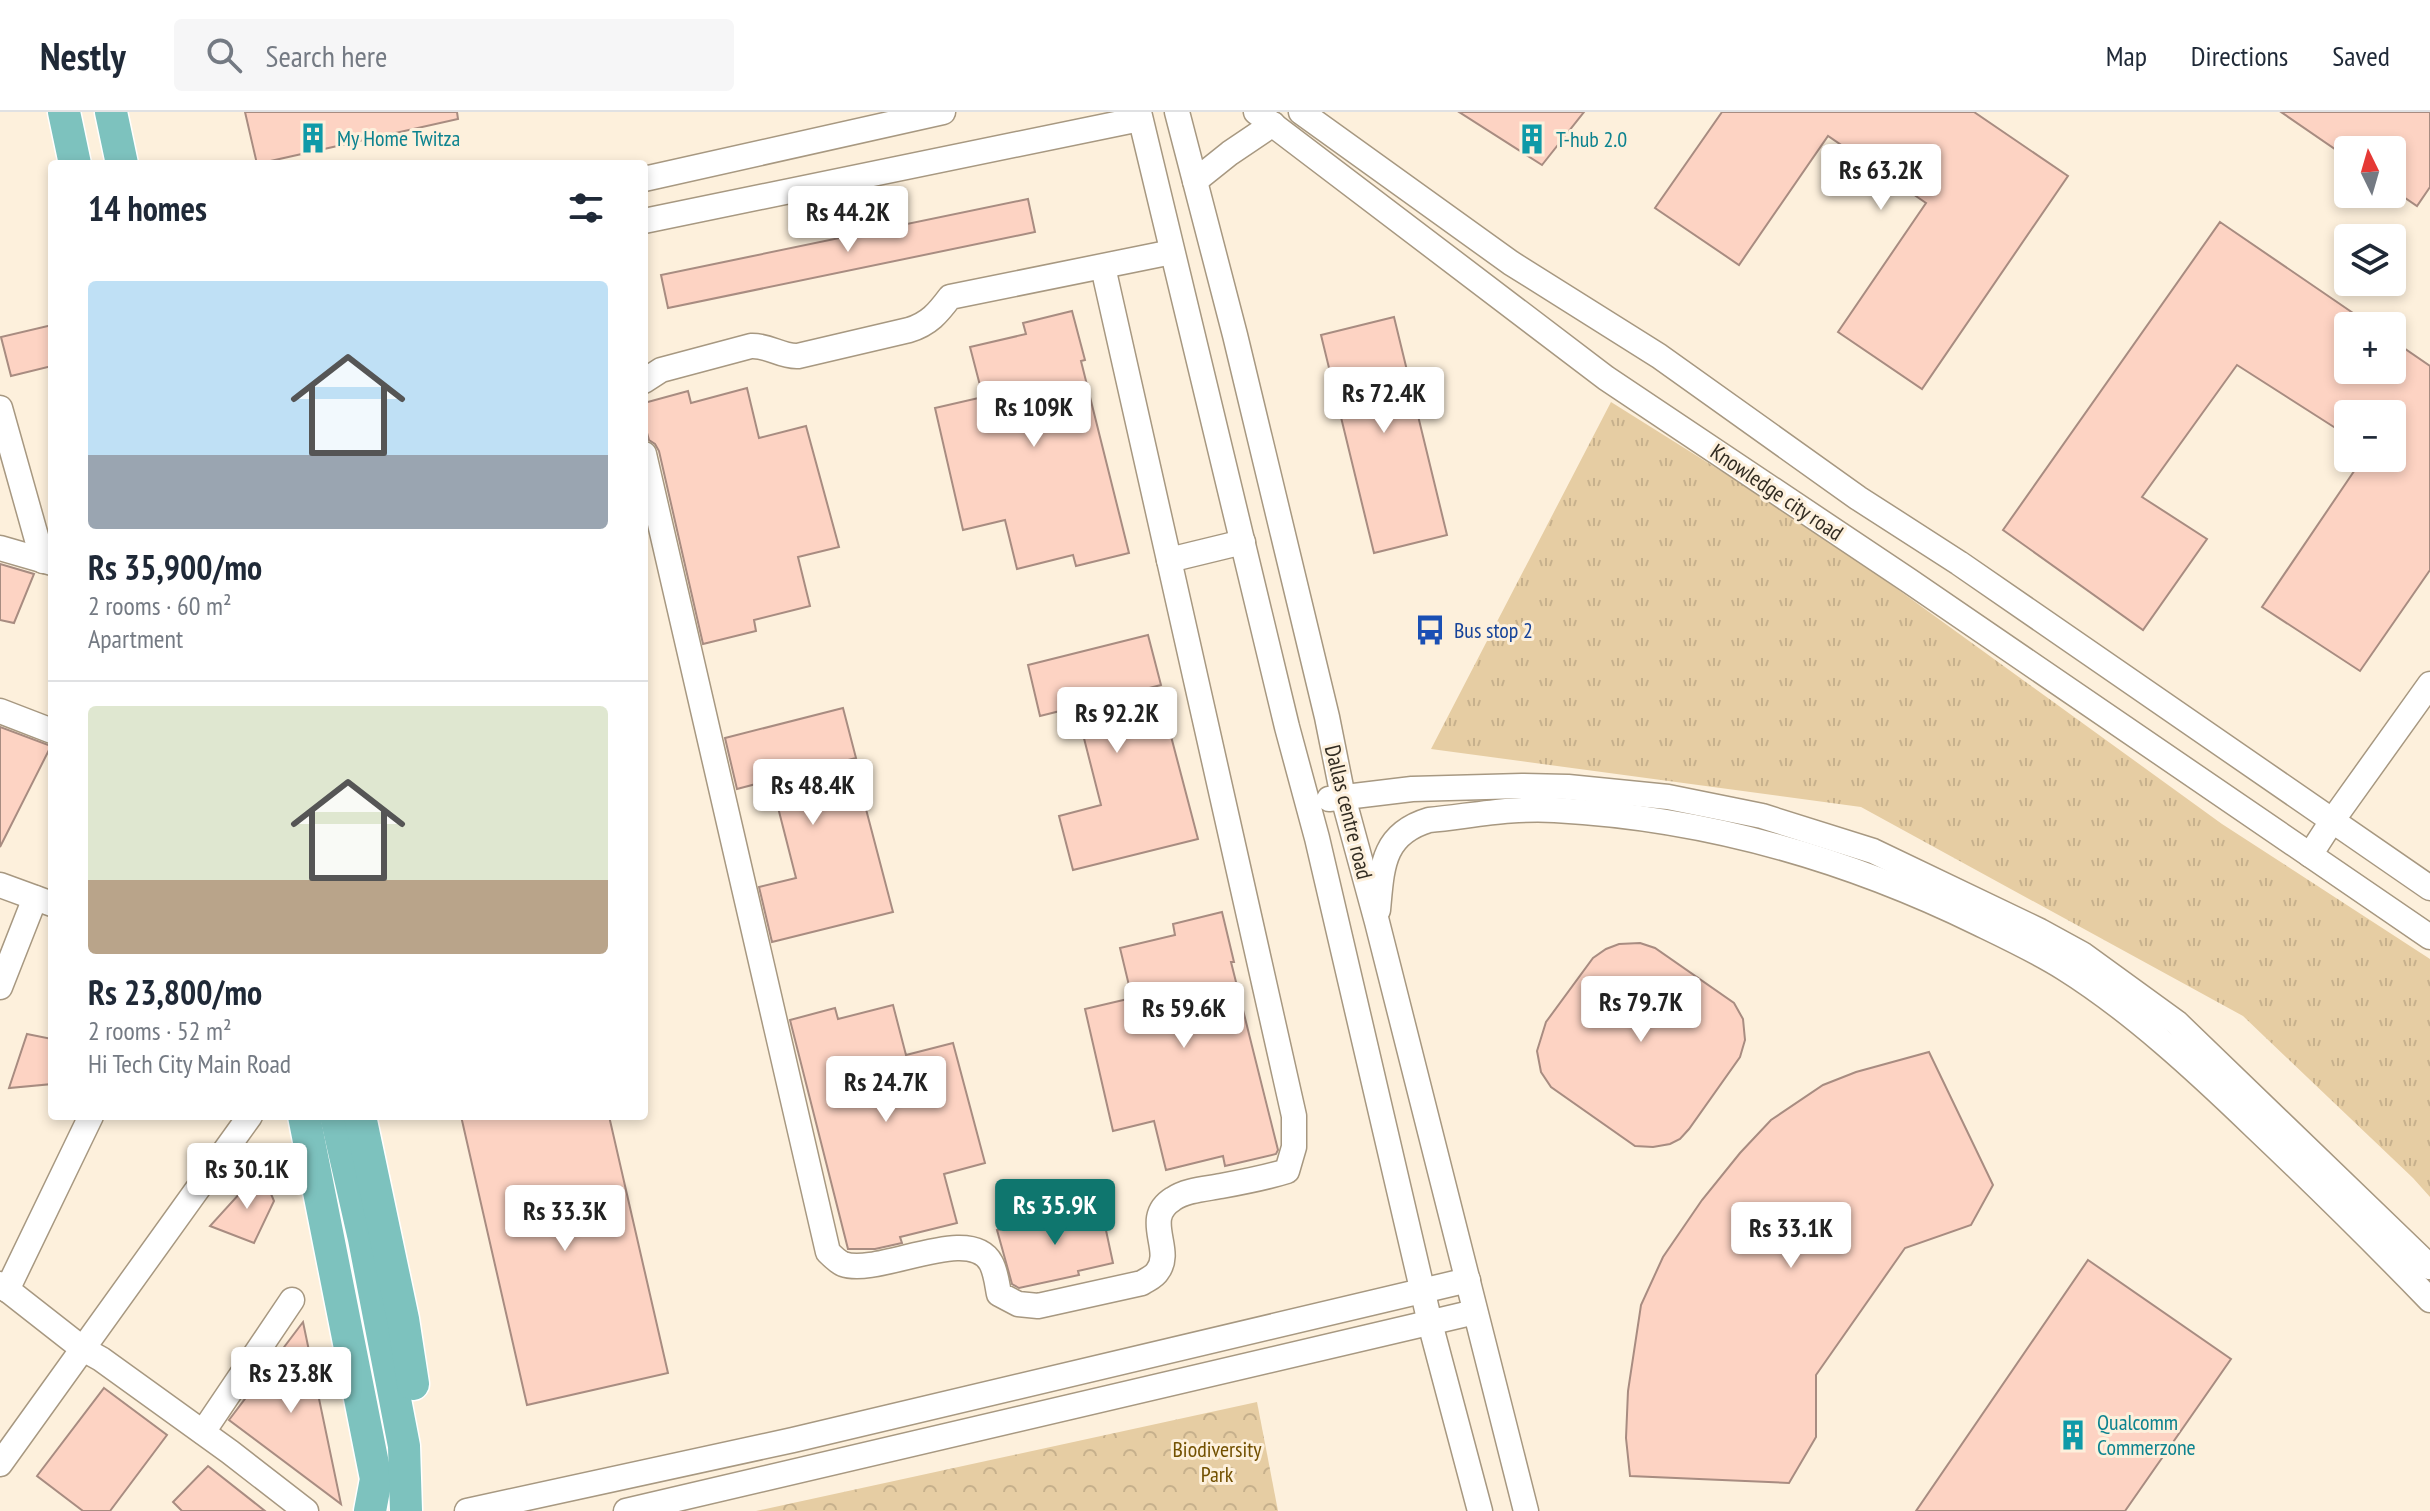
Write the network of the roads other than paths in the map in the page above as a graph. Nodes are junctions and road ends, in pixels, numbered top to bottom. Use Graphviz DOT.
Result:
graph roads {
  1 [pos="64,112"];
  2 [pos="111,112"];
  3 [pos="943,112"];
  4 [pos="1177,112"];
  5 [pos="1301,112"];
  6 [pos="1140,116"];
  7 [pos="1265,118"];
  8 [pos="74,160"];
  9 [pos="121,160"];
  10 [pos="648,178"];
  11 [pos="1195,181"];
  12 [pos="648,220"];
  13 [pos="1172,252"];
  14 [pos="1103,267"];
  15 [pos="648,378"];
  16 [pos="0,408"];
  17 [pos="648,471"];
  18 [pos="1243,542"];
  19 [pos="0,548"];
  20 [pos="1169,560"];
  21 [pos="48,562"];
  22 [pos="2430,684"];
  23 [pos="0,711"];
  24 [pos="48,729"];
  25 [pos="1343,797"];
  26 [pos="1308,804"];
  27 [pos="2332,821"];
  28 [pos="2310,855"];
  29 [pos="0,885"];
  30 [pos="2430,888"];
  31 [pos="44,901"];
  32 [pos="1377,922"];
  33 [pos="2430,937"];
  34 [pos="0,987"];
  35 [pos="89,1120"];
  36 [pos="247,1120"];
  37 [pos="305,1120"];
  38 [pos="337,1120"];
  39 [pos="361,1120"];
  40 [pos="2430,1267"];
  41 [pos="1468,1280"];
  42 [pos="4,1287"];
  43 [pos="1423,1291"];
  44 [pos="292,1300"];
  45 [pos="2430,1300"];
  46 [pos="1475,1312"];
  47 [pos="1430,1323"];
  48 [pos="83,1349"];
  49 [pos="203,1432"];
  50 [pos="0,1464"];
  51 [pos="306,1511"];
  52 [pos="370,1511"];
  53 [pos="406,1511"];
  54 [pos="427,1511"];
  55 [pos="467,1511"];
  56 [pos="626,1511"];
  57 [pos="1480,1511"];
  58 [pos="1526,1511"];
  1 -- 8 [label="main road"];
  2 -- 9 [label="main road"];
  3 -- 10 [label="street"];
  4 -- 11 [label="street, Dallas centre road"];
  5 -- 27 [label="street, Knowledge city road"];
  6 -- 12 [label="street"];
  6 -- 13 [label="street, Dallas centre road"];
  7 -- 11 [label="street"];
  7 -- 28 [label="street, Knowledge city road"];
  11 -- 25 [label="street, Dallas centre road"];
  13 -- 14 [label="street"];
  13 -- 18 [label="street, Dallas centre road"];
  14 -- 15 [label="street"];
  14 -- 20 [label="street"];
  16 -- 21 [label="street"];
  17 -- 20 [label="street"];
  18 -- 20 [label="street"];
  18 -- 26 [label="street, Dallas centre road"];
  19 -- 21 [label="street"];
  22 -- 27 [label="street"];
  23 -- 24 [label="street"];
  25 -- 26 [label="street"];
  25 -- 32 [label="street, Dallas centre road"];
  25 -- 40 [label="street"];
  26 -- 43 [label="street, Dallas centre road"];
  27 -- 28 [label="street"];
  27 -- 30 [label="street, Knowledge city road"];
  28 -- 33 [label="street, Knowledge city road"];
  29 -- 31 [label="street"];
  31 -- 34 [label="street"];
  32 -- 41 [label="street, Dallas centre road"];
  32 -- 45 [label="street"];
  35 -- 42 [label="street"];
  36 -- 48 [label="street"];
  37 -- 52 [label="main road"];
  38 -- 53 [label="main road"];
  39 -- 54 [label="main road"];
  41 -- 43 [label="street"];
  41 -- 46 [label="street, Dallas centre road"];
  42 -- 48 [label="street"];
  43 -- 47 [label="street, Dallas centre road"];
  43 -- 55 [label="street"];
  44 -- 49 [label="street"];
  46 -- 47 [label="street"];
  46 -- 58 [label="street, Dallas centre road"];
  47 -- 56 [label="street"];
  47 -- 57 [label="street, Dallas centre road"];
  48 -- 49 [label="street"];
  48 -- 50 [label="street"];
  49 -- 51 [label="street"];
}
